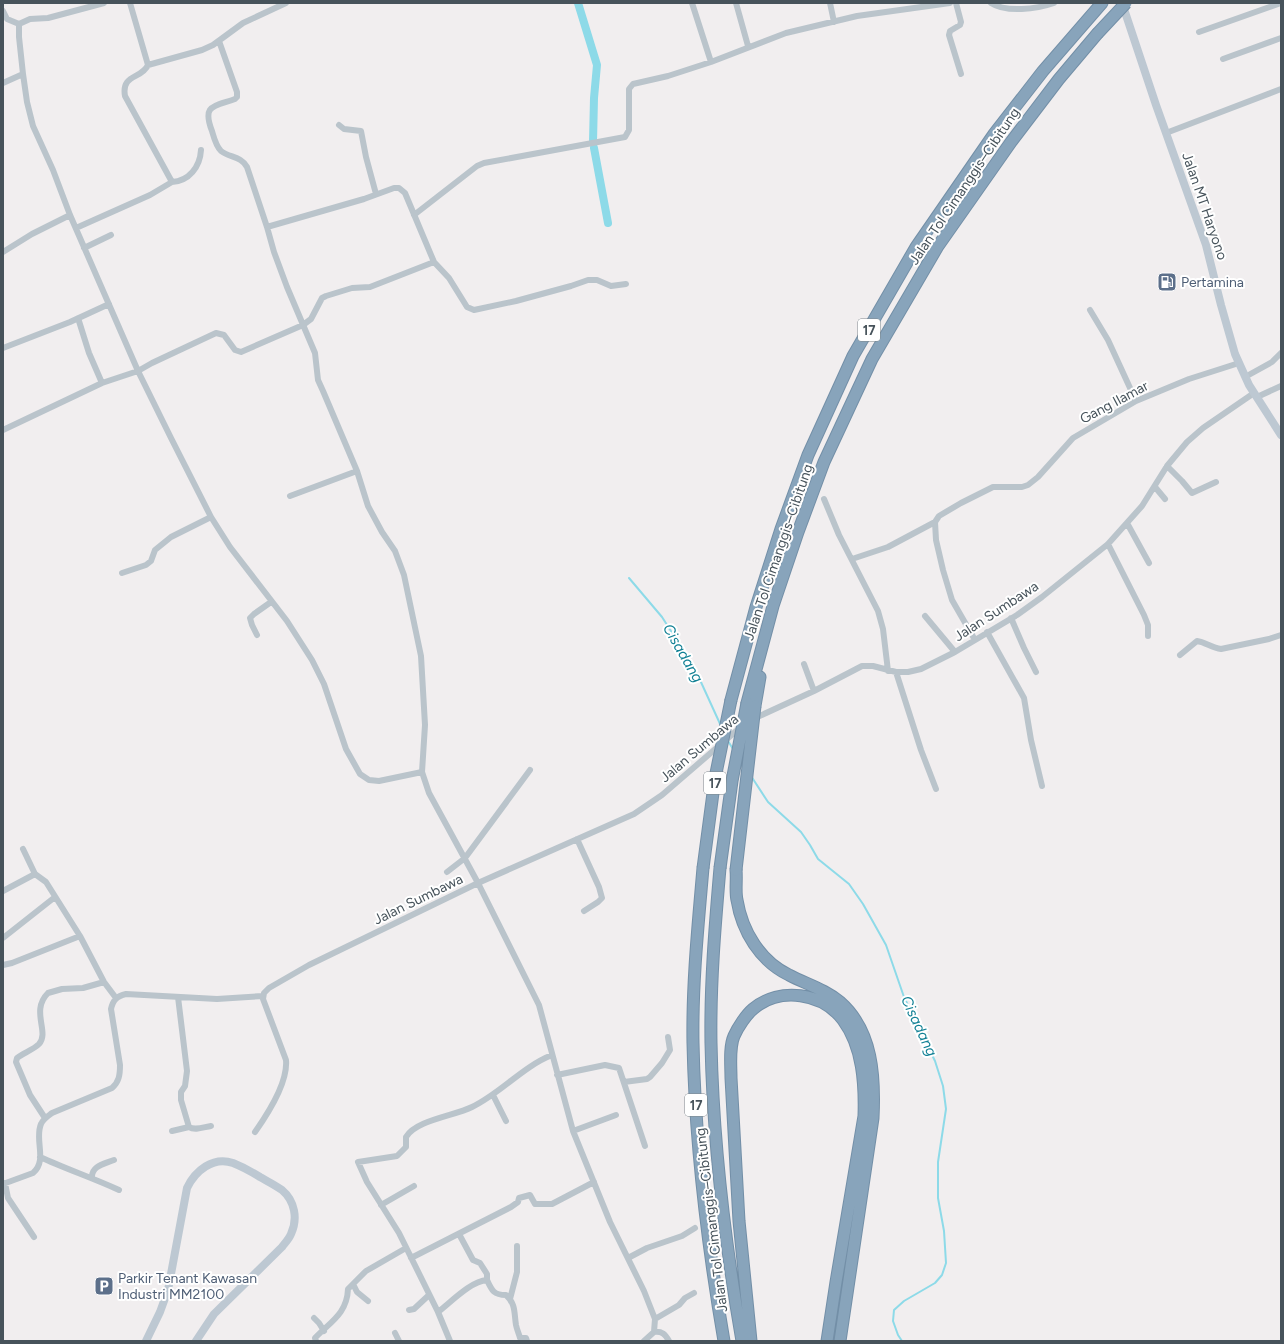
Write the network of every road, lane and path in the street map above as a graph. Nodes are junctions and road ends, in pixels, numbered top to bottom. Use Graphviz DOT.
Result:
graph roads {
  1 [pos="104,3"];
  2 [pos="130,3"];
  3 [pos="286,3"];
  4 [pos="692,3"];
  5 [pos="736,3"];
  6 [pos="830,3"];
  7 [pos="950,3"];
  8 [pos="956,3"];
  9 [pos="991,3"];
  10 [pos="1054,3"];
  11 [pos="1122,3"];
  12 [pos="1126,3"];
  13 [pos="1281,3"];
  14 [pos="1100,5"];
  15 [pos="3,11"];
  16 [pos="834,22"];
  17 [pos="19,24"];
  18 [pos="1199,32"];
  19 [pos="1281,38"];
  20 [pos="219,41"];
  21 [pos="748,46"];
  22 [pos="1222,59"];
  23 [pos="711,62"];
  24 [pos="148,65"];
  25 [pos="23,74"];
  26 [pos="962,74"];
  27 [pos="3,83"];
  28 [pos="1281,89"];
  29 [pos="339,125"];
  30 [pos="1166,133"];
  31 [pos="201,150"];
  32 [pos="172,182"];
  33 [pos="376,194"];
  34 [pos="70,215"];
  35 [pos="414,215"];
  36 [pos="267,227"];
  37 [pos="76,228"];
  38 [pos="111,235"];
  39 [pos="84,248"];
  40 [pos="3,252"];
  41 [pos="434,262"];
  42 [pos="626,284"];
  43 [pos="109,304"];
  44 [pos="1090,310"];
  45 [pos="78,318"];
  46 [pos="303,325"];
  47 [pos="3,348"];
  48 [pos="1281,353"];
  49 [pos="1239,363"];
  50 [pos="138,371"];
  51 [pos="1245,377"];
  52 [pos="102,384"];
  53 [pos="1281,386"];
  54 [pos="1255,395"];
  55 [pos="1136,401"];
  56 [pos="3,430"];
  57 [pos="1281,435"];
  58 [pos="1167,466"];
  59 [pos="357,471"];
  60 [pos="1216,482"];
  61 [pos="1155,487"];
  62 [pos="290,496"];
  63 [pos="824,499"];
  64 [pos="1165,499"];
  65 [pos="211,517"];
  66 [pos="935,522"];
  67 [pos="1127,523"];
  68 [pos="1108,544"];
  69 [pos="852,559"];
  70 [pos="1149,562"];
  71 [pos="122,573"];
  72 [pos="271,602"];
  73 [pos="926,616"];
  74 [pos="1011,618"];
  75 [pos="987,632"];
  76 [pos="1281,635"];
  77 [pos="257,636"];
  78 [pos="1148,636"];
  79 [pos="975,640"];
  80 [pos="954,652"];
  81 [pos="1180,656"];
  82 [pos="804,664"];
  83 [pos="888,671"];
  84 [pos="896,672"];
  85 [pos="1036,672"];
  86 [pos="814,691"];
  87 [pos="751,704"];
  88 [pos="530,770"];
  89 [pos="422,772"];
  90 [pos="1042,786"];
  91 [pos="936,789"];
  92 [pos="576,840"];
  93 [pos="24,850"];
  94 [pos="465,858"];
  95 [pos="447,872"];
  96 [pos="35,874"];
  97 [pos="478,883"];
  98 [pos="3,891"];
  99 [pos="55,897"];
  100 [pos="584,911"];
  101 [pos="80,936"];
  102 [pos="3,938"];
  103 [pos="3,965"];
  104 [pos="104,982"];
  105 [pos="263,996"];
  106 [pos="178,997"];
  107 [pos="116,998"];
  108 [pos="668,1037"];
  109 [pos="552,1055"];
  110 [pos="557,1074"];
  111 [pos="624,1082"];
  112 [pos="493,1095"];
  113 [pos="616,1115"];
  114 [pos="45,1118"];
  115 [pos="506,1121"];
  116 [pos="211,1126"];
  117 [pos="189,1127"];
  118 [pos="172,1131"];
  119 [pos="573,1131"];
  120 [pos="255,1132"];
  121 [pos="645,1146"];
  122 [pos="40,1157"];
  123 [pos="114,1160"];
  124 [pos="92,1178"];
  125 [pos="594,1182"];
  126 [pos="4,1183"];
  127 [pos="414,1186"];
  128 [pos="119,1190"];
  129 [pos="381,1204"];
  130 [pos="695,1228"];
  131 [pos="459,1234"];
  132 [pos="34,1237"];
  133 [pos="517,1246"];
  134 [pos="406,1248"];
  135 [pos="411,1258"];
  136 [pos="628,1258"];
  137 [pos="488,1280"];
  138 [pos="353,1284"];
  139 [pos="694,1293"];
  140 [pos="429,1295"];
  141 [pos="510,1299"];
  142 [pos="368,1301"];
  143 [pos="409,1310"];
  144 [pos="438,1312"];
  145 [pos="314,1318"];
  146 [pos="654,1320"];
  147 [pos="324,1330"];
  148 [pos="654,1332"];
  149 [pos="395,1333"];
  150 [pos="146,1341"];
  151 [pos="196,1341"];
  152 [pos="316,1341"];
  153 [pos="399,1341"];
  154 [pos="450,1341"];
  155 [pos="527,1341"];
  156 [pos="644,1341"];
  157 [pos="669,1341"];
  158 [pos="724,1341"];
  159 [pos="742,1341"];
  160 [pos="751,1341"];
  161 [pos="827,1341"];
  162 [pos="840,1341"];
  1 -- 17 [label="street"];
  2 -- 24 [label="street"];
  3 -- 20 [label="street"];
  4 -- 23 [label="street"];
  5 -- 21 [label="street"];
  6 -- 16 [label="street"];
  7 -- 16 [label="street"];
  8 -- 26 [label="street"];
  9 -- 10 [label="street"];
  11 -- 30 [label="main road, Jalan MT Haryono"];
  12 -- 87 [label="highway, Jalan Tol Cimanggis–Cibitung / 17, bridge"];
  13 -- 18 [label="street"];
  14 -- 158 [label="highway, Jalan Tol Cimanggis–Cibitung / 17, bridge"];
  15 -- 17 [label="street"];
  16 -- 21 [label="street"];
  17 -- 25 [label="street"];
  19 -- 22 [label="street"];
  20 -- 24 [label="street"];
  20 -- 36 [label="street"];
  21 -- 23 [label="street"];
  23 -- 35 [label="street"];
  24 -- 32 [label="street"];
  25 -- 27 [label="street"];
  25 -- 34 [label="street"];
  28 -- 30 [label="street"];
  29 -- 33 [label="street"];
  30 -- 49 [label="main road, Jalan MT Haryono"];
  31 -- 32 [label="street"];
  32 -- 37 [label="street"];
  33 -- 35 [label="street"];
  33 -- 36 [label="street"];
  34 -- 37 [label="street"];
  34 -- 40 [label="street"];
  35 -- 41 [label="street"];
  36 -- 46 [label="street"];
  37 -- 39 [label="street"];
  38 -- 39 [label="street"];
  39 -- 43 [label="street"];
  41 -- 42 [label="street"];
  41 -- 46 [label="street"];
  43 -- 45 [label="street"];
  43 -- 50 [label="street"];
  44 -- 55 [label="street"];
  45 -- 47 [label="street"];
  45 -- 52 [label="street"];
  46 -- 50 [label="street"];
  46 -- 59 [label="street"];
  48 -- 51 [label="street"];
  49 -- 51 [label="main road, Jalan MT Haryono"];
  49 -- 55 [label="street, Gang Ilamar"];
  50 -- 52 [label="street"];
  50 -- 65 [label="street"];
  51 -- 54 [label="main road, Jalan MT Haryono"];
  52 -- 56 [label="street"];
  53 -- 54 [label="street, Jalan Sumbawa"];
  54 -- 57 [label="main road, Jalan MT Haryono"];
  54 -- 58 [label="street, Jalan Sumbawa"];
  55 -- 66 [label="street, Gang Ilamar"];
  58 -- 60 [label="street"];
  58 -- 61 [label="street, Jalan Sumbawa"];
  59 -- 62 [label="street"];
  59 -- 89 [label="street"];
  61 -- 64 [label="street"];
  61 -- 67 [label="street, Jalan Sumbawa"];
  63 -- 69 [label="street"];
  65 -- 71 [label="street"];
  65 -- 72 [label="street"];
  66 -- 69 [label="street"];
  66 -- 79 [label="street"];
  67 -- 68 [label="street, Jalan Sumbawa"];
  67 -- 70 [label="street"];
  68 -- 74 [label="street, Jalan Sumbawa"];
  68 -- 78 [label="street"];
  69 -- 83 [label="street"];
  72 -- 77 [label="street"];
  72 -- 89 [label="street"];
  73 -- 80 [label="street"];
  74 -- 75 [label="street, Jalan Sumbawa"];
  74 -- 85 [label="street"];
  75 -- 79 [label="street, Jalan Sumbawa"];
  75 -- 90 [label="street"];
  76 -- 81 [label="street"];
  79 -- 80 [label="street, Jalan Sumbawa"];
  80 -- 84 [label="street, Jalan Sumbawa"];
  82 -- 86 [label="street"];
  83 -- 84 [label="street, Jalan Sumbawa"];
  83 -- 86 [label="street, Jalan Sumbawa"];
  84 -- 91 [label="street"];
  86 -- 92 [label="street, Jalan Sumbawa"];
  87 -- 159 [label="highway, Jalan Tol Cimanggis–Cibitung / 17, bridge"];
  87 -- 162 [label="highway, bridge"];
  88 -- 94 [label="street"];
  89 -- 94 [label="street"];
  92 -- 97 [label="street, Jalan Sumbawa"];
  92 -- 100 [label="street"];
  93 -- 96 [label="street"];
  94 -- 95 [label="street"];
  94 -- 97 [label="street"];
  96 -- 98 [label="street"];
  96 -- 99 [label="street"];
  97 -- 105 [label="street, Jalan Sumbawa"];
  97 -- 109 [label="street"];
  99 -- 101 [label="street"];
  99 -- 102 [label="street"];
  101 -- 103 [label="street"];
  101 -- 104 [label="street"];
  104 -- 107 [label="street"];
  104 -- 114 [label="street"];
  105 -- 106 [label="street"];
  105 -- 120 [label="street"];
  106 -- 107 [label="street"];
  106 -- 117 [label="street"];
  107 -- 114 [label="street"];
  108 -- 111 [label="street"];
  109 -- 110 [label="street"];
  109 -- 112 [label="street"];
  110 -- 111 [label="street"];
  110 -- 119 [label="street"];
  111 -- 121 [label="street"];
  112 -- 115 [label="street"];
  112 -- 129 [label="street"];
  113 -- 119 [label="street"];
  114 -- 122 [label="street"];
  116 -- 117 [label="street"];
  117 -- 118 [label="street"];
  119 -- 125 [label="street"];
  122 -- 124 [label="street"];
  122 -- 126 [label="street"];
  123 -- 124 [label="street"];
  124 -- 128 [label="street"];
  125 -- 131 [label="street"];
  125 -- 136 [label="street"];
  126 -- 132 [label="street"];
  127 -- 129 [label="street"];
  129 -- 134 [label="street"];
  130 -- 136 [label="street"];
  131 -- 135 [label="street"];
  131 -- 137 [label="street"];
  133 -- 141 [label="street"];
  134 -- 135 [label="street"];
  134 -- 138 [label="street"];
  135 -- 140 [label="street"];
  136 -- 146 [label="street"];
  137 -- 141 [label="street"];
  137 -- 144 [label="street"];
  138 -- 142 [label="street"];
  138 -- 147 [label="street"];
  139 -- 146 [label="street"];
  140 -- 143 [label="street"];
  140 -- 144 [label="street"];
  141 -- 155 [label="street"];
  144 -- 154 [label="street"];
  145 -- 147 [label="street"];
  146 -- 148 [label="street"];
  147 -- 152 [label="street"];
  148 -- 156 [label="street"];
  148 -- 157 [label="street"];
  149 -- 153 [label="street"];
  150 -- 151 [label="main road"];
  160 -- 161 [label="highway"];
}
